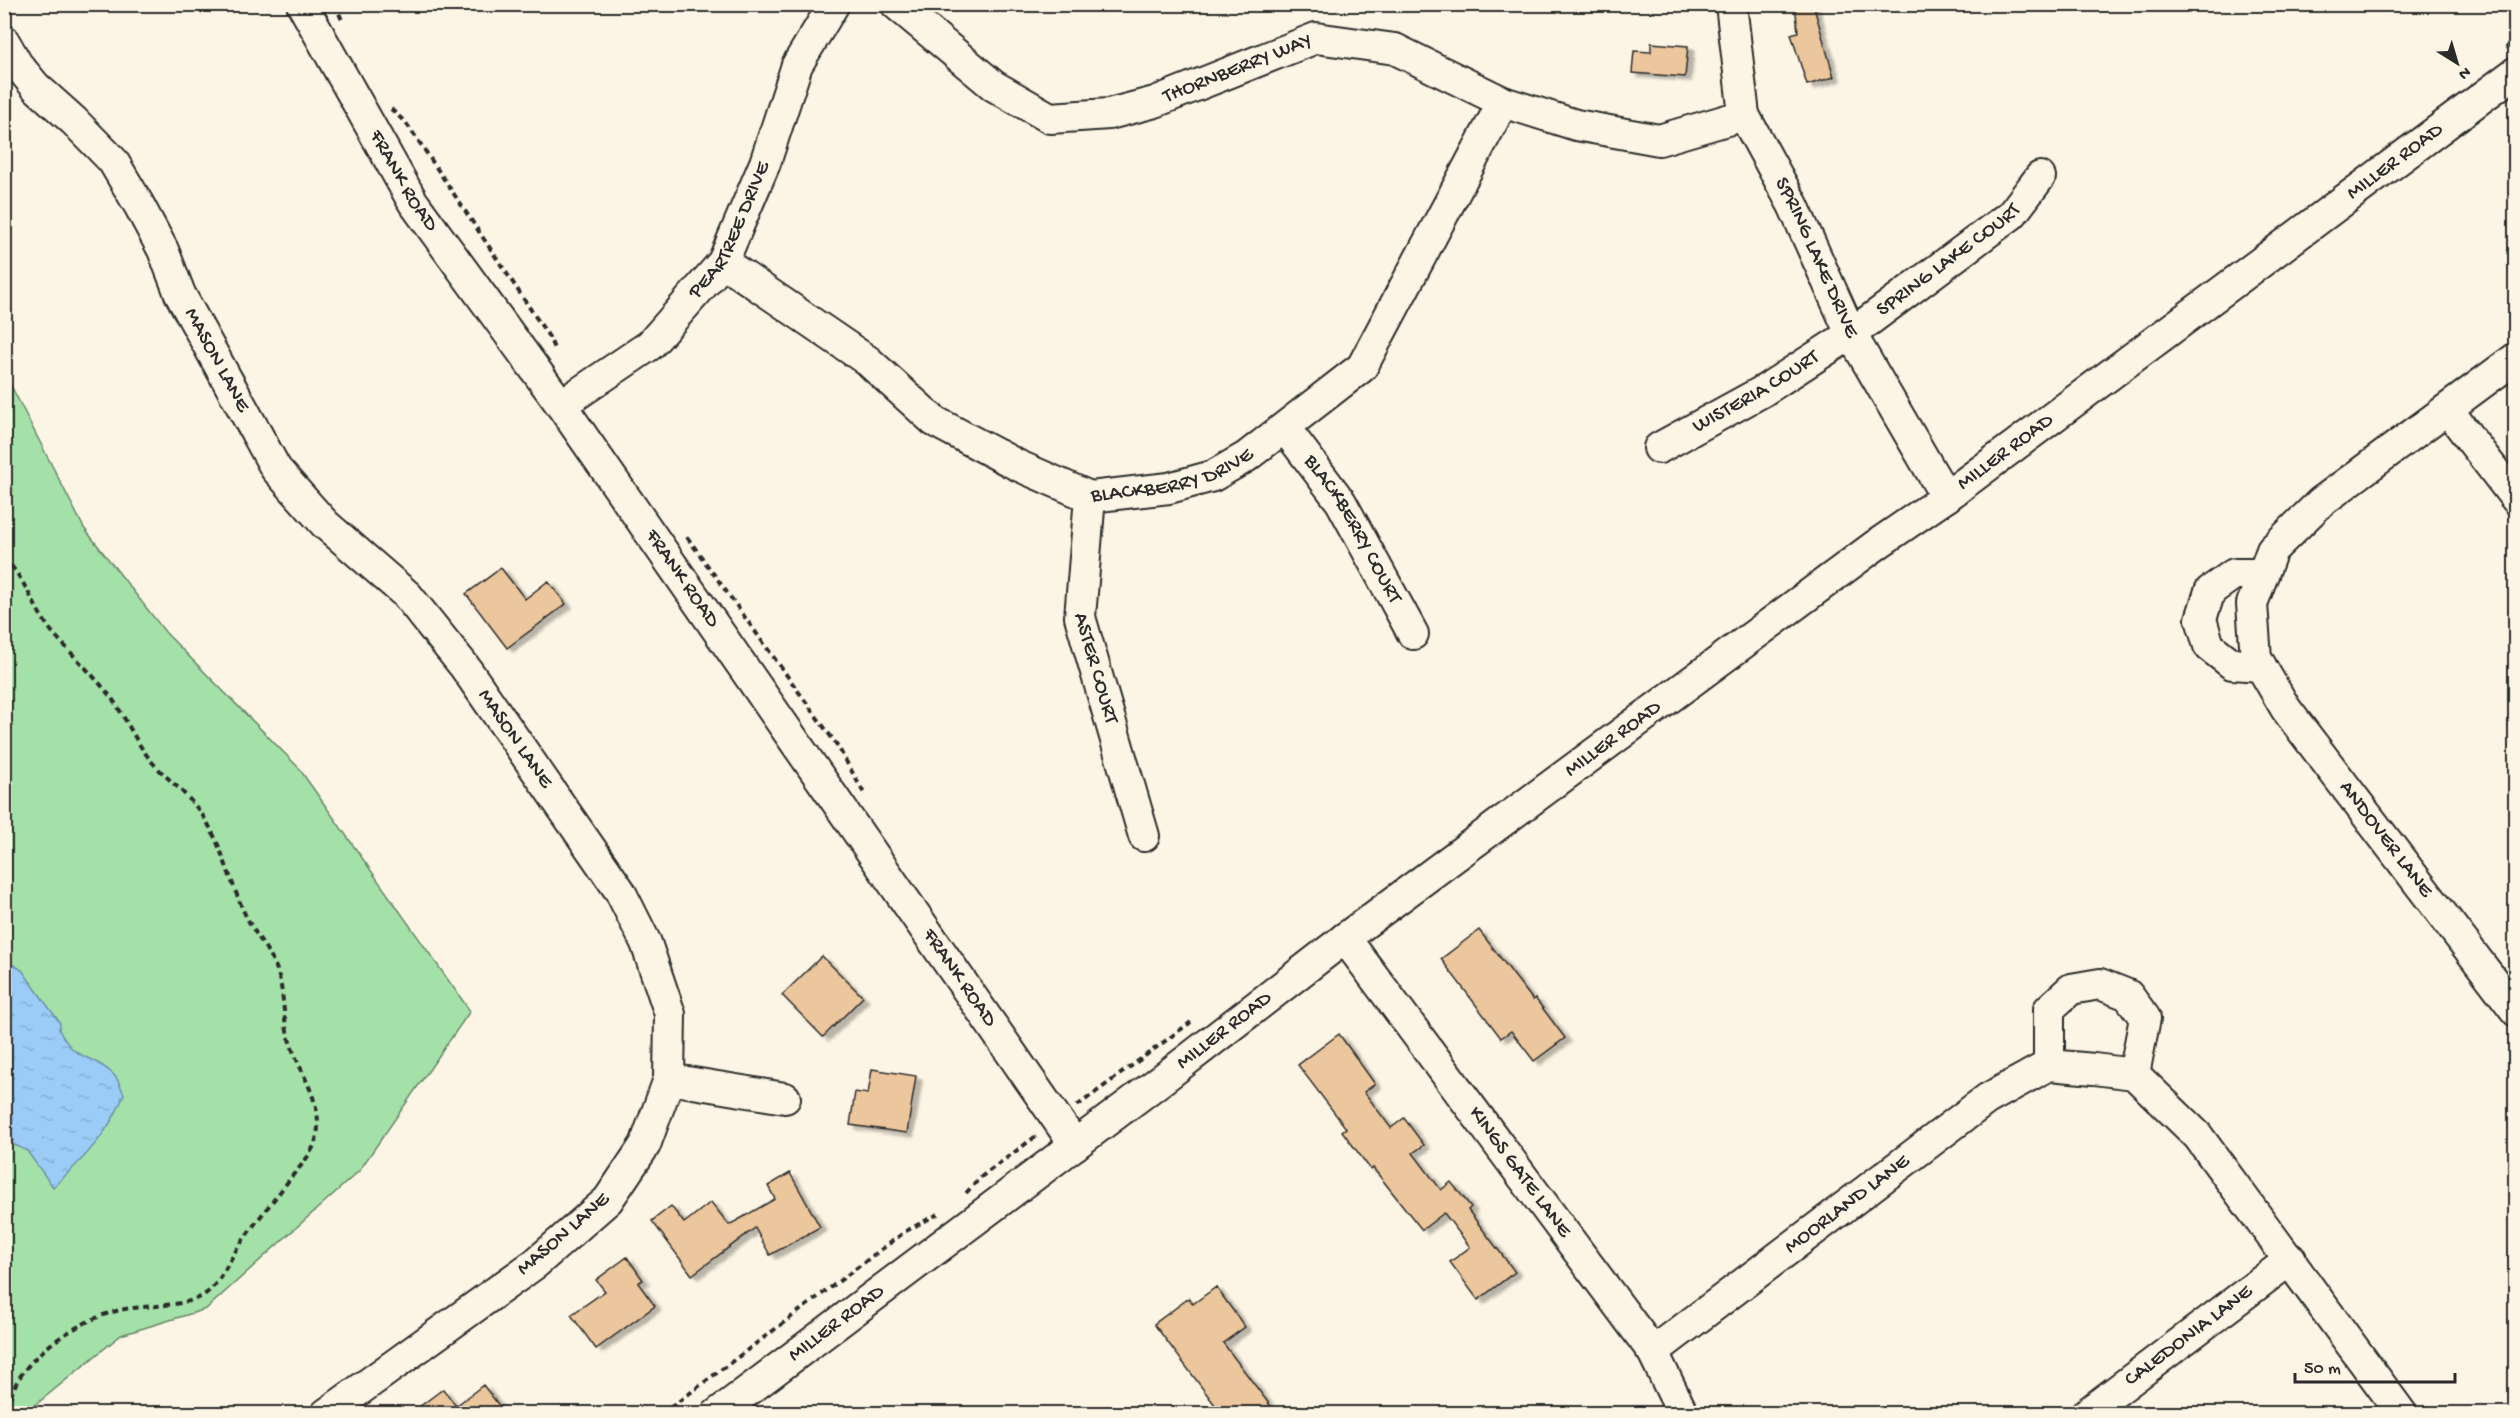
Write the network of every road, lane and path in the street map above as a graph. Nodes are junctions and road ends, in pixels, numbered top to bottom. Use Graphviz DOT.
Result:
graph roads {
  1 [pos="302,4"];
  2 [pos="335,4"];
  3 [pos="834,4"];
  4 [pos="896,4"];
  5 [pos="1731,4"];
  6 [pos="344,23"];
  7 [pos="4,41"];
  8 [pos="2516,72"];
  9 [pos="1503,102"];
  10 [pos="388,107"];
  11 [pos="1744,115"];
  12 [pos="2040,177"];
  13 [pos="723,262"];
  14 [pos="1851,334"];
  15 [pos="556,354"];
  16 [pos="2516,358"];
  17 [pos="561,405"];
  18 [pos="2448,410"];
  19 [pos="1285,428"];
  20 [pos="1659,448"];
  21 [pos="1946,496"];
  22 [pos="1090,498"];
  23 [pos="2516,499"];
  24 [pos="680,529"];
  25 [pos="4,558"];
  26 [pos="2263,574"];
  27 [pos="1413,634"];
  28 [pos="2260,666"];
  29 [pos="868,799"];
  30 [pos="1144,836"];
  31 [pos="1345,938"];
  32 [pos="2516,1011"];
  33 [pos="2049,1065"];
  34 [pos="2134,1074"];
  35 [pos="669,1079"];
  36 [pos="1073,1095"];
  37 [pos="785,1098"];
  38 [pos="1080,1104"];
  39 [pos="1075,1145"];
  40 [pos="2291,1259"];
  41 [pos="1653,1352"];
  42 [pos="8,1413"];
  43 [pos="326,1413"];
  44 [pos="717,1413"];
  45 [pos="1683,1413"];
  46 [pos="2086,1413"];
  47 [pos="2402,1413"];
  1 -- 17 [label="street, FRANK ROAD"];
  2 -- 6 [label="path"];
  3 -- 13 [label="street, PEARTREE DRIVE"];
  4 -- 9 [label="street, THORNBERRY WAY"];
  5 -- 11 [label="street, SPRING LAKE DRIVE"];
  7 -- 35 [label="street, MASON LANE"];
  8 -- 21 [label="street, MILLER ROAD"];
  9 -- 11 [label="street, THORNBERRY WAY"];
  9 -- 19 [label="street, BLACKBERRY DRIVE"];
  10 -- 15 [label="path"];
  11 -- 14 [label="street, SPRING LAKE DRIVE"];
  12 -- 14 [label="street, SPRING LAKE COURT"];
  13 -- 17 [label="street, PEARTREE DRIVE"];
  13 -- 22 [label="street, BLACKBERRY DRIVE"];
  14 -- 20 [label="street, WISTERIA COURT"];
  14 -- 21 [label="street, SPRING LAKE DRIVE"];
  16 -- 18 [label="street, ANDOVER LANE"];
  17 -- 39 [label="street, FRANK ROAD"];
  18 -- 23 [label="street"];
  18 -- 26 [label="street, ANDOVER LANE"];
  19 -- 22 [label="street, BLACKBERRY DRIVE"];
  19 -- 27 [label="street, BLACKBERRY COURT"];
  21 -- 31 [label="street, MILLER ROAD"];
  22 -- 30 [label="street, ASTER COURT"];
  24 -- 29 [label="path"];
  25 -- 42 [label="path"];
  26 -- 28 [label="street, ANDOVER LANE"];
  26 -- 28 [label="street"];
  28 -- 32 [label="street, ANDOVER LANE"];
  31 -- 39 [label="street, MILLER ROAD"];
  31 -- 41 [label="street, KINGS GATE LANE"];
  33 -- 34 [label="street"];
  33 -- 34 [label="street"];
  33 -- 41 [label="street, MOORLAND LANE"];
  34 -- 40 [label="street"];
  35 -- 37 [label="street"];
  35 -- 43 [label="street, MASON LANE"];
  36 -- 38 [label="path"];
  39 -- 44 [label="street, MILLER ROAD"];
  40 -- 46 [label="street, CALEDONIA LANE"];
  40 -- 47 [label="street"];
  41 -- 45 [label="street, KINGS GATE LANE"];
}
